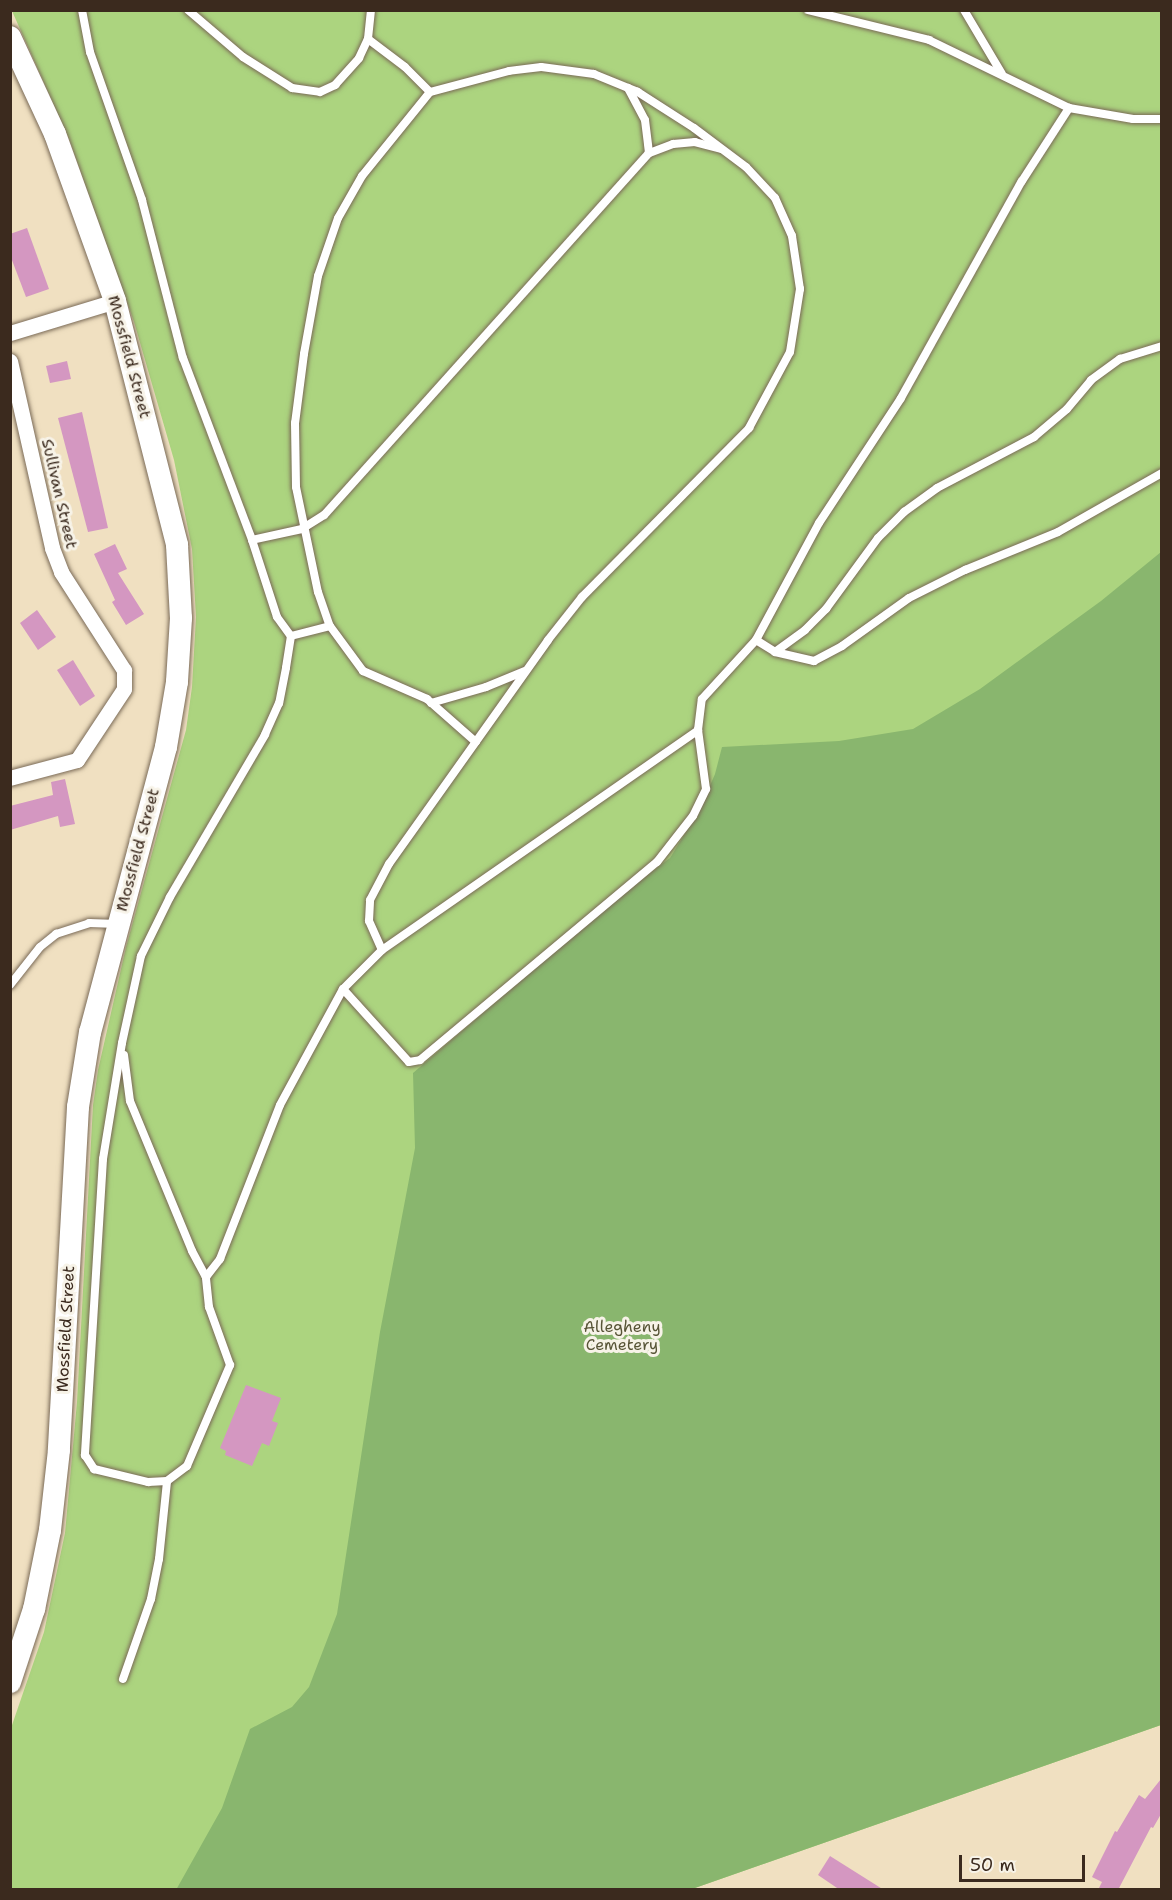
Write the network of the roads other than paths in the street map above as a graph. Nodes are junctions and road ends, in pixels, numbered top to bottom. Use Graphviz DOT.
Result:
graph roads {
  1 [pos="82,10"];
  2 [pos="188,10"];
  3 [pos="371,10"];
  4 [pos="808,10"];
  5 [pos="964,10"];
  6 [pos="10,37"];
  7 [pos="368,39"];
  8 [pos="1003,75"];
  9 [pos="628,88"];
  10 [pos="430,92"];
  11 [pos="1069,108"];
  12 [pos="1161,119"];
  13 [pos="721,149"];
  14 [pos="649,153"];
  15 [pos="115,301"];
  16 [pos="10,333"];
  17 [pos="1161,346"];
  18 [pos="10,361"];
  19 [pos="1161,472"];
  20 [pos="302,529"];
  21 [pos="252,540"];
  22 [pos="330,626"];
  23 [pos="291,636"];
  24 [pos="756,640"];
  25 [pos="775,652"];
  26 [pos="526,671"];
  27 [pos="431,703"];
  28 [pos="698,730"];
  29 [pos="476,742"];
  30 [pos="10,778"];
  31 [pos="119,924"];
  32 [pos="382,950"];
  33 [pos="10,985"];
  34 [pos="343,990"];
  35 [pos="125,1031"];
  36 [pos="206,1277"];
  37 [pos="167,1481"];
  38 [pos="123,1679"];
  39 [pos="10,1682"];
  1 -- 21 [label="lane"];
  2 -- 7 [label="lane"];
  3 -- 7 [label="lane"];
  4 -- 8 [label="lane"];
  5 -- 8 [label="lane"];
  6 -- 15 [label="street, Mossfield Street"];
  7 -- 10 [label="lane"];
  8 -- 11 [label="lane"];
  9 -- 10 [label="lane"];
  9 -- 13 [label="lane"];
  9 -- 14 [label="lane"];
  10 -- 20 [label="lane"];
  11 -- 12 [label="lane"];
  11 -- 24 [label="lane"];
  13 -- 14 [label="lane"];
  13 -- 26 [label="lane"];
  14 -- 20 [label="lane"];
  15 -- 16 [label="street"];
  15 -- 31 [label="street, Mossfield Street"];
  17 -- 25 [label="lane"];
  18 -- 30 [label="street, Sullivan Street"];
  19 -- 25 [label="lane"];
  20 -- 21 [label="lane"];
  20 -- 22 [label="lane"];
  21 -- 23 [label="lane"];
  22 -- 23 [label="lane"];
  22 -- 27 [label="lane"];
  23 -- 35 [label="lane"];
  24 -- 25 [label="lane"];
  24 -- 28 [label="lane"];
  26 -- 27 [label="lane"];
  26 -- 29 [label="lane"];
  27 -- 29 [label="lane"];
  28 -- 32 [label="lane"];
  28 -- 34 [label="lane"];
  29 -- 32 [label="lane"];
  31 -- 33 [label="lane"];
  31 -- 39 [label="street, Mossfield Street"];
  32 -- 34 [label="lane"];
  34 -- 36 [label="lane"];
  35 -- 36 [label="lane"];
  35 -- 37 [label="lane"];
  36 -- 37 [label="lane"];
  37 -- 38 [label="lane"];
}
